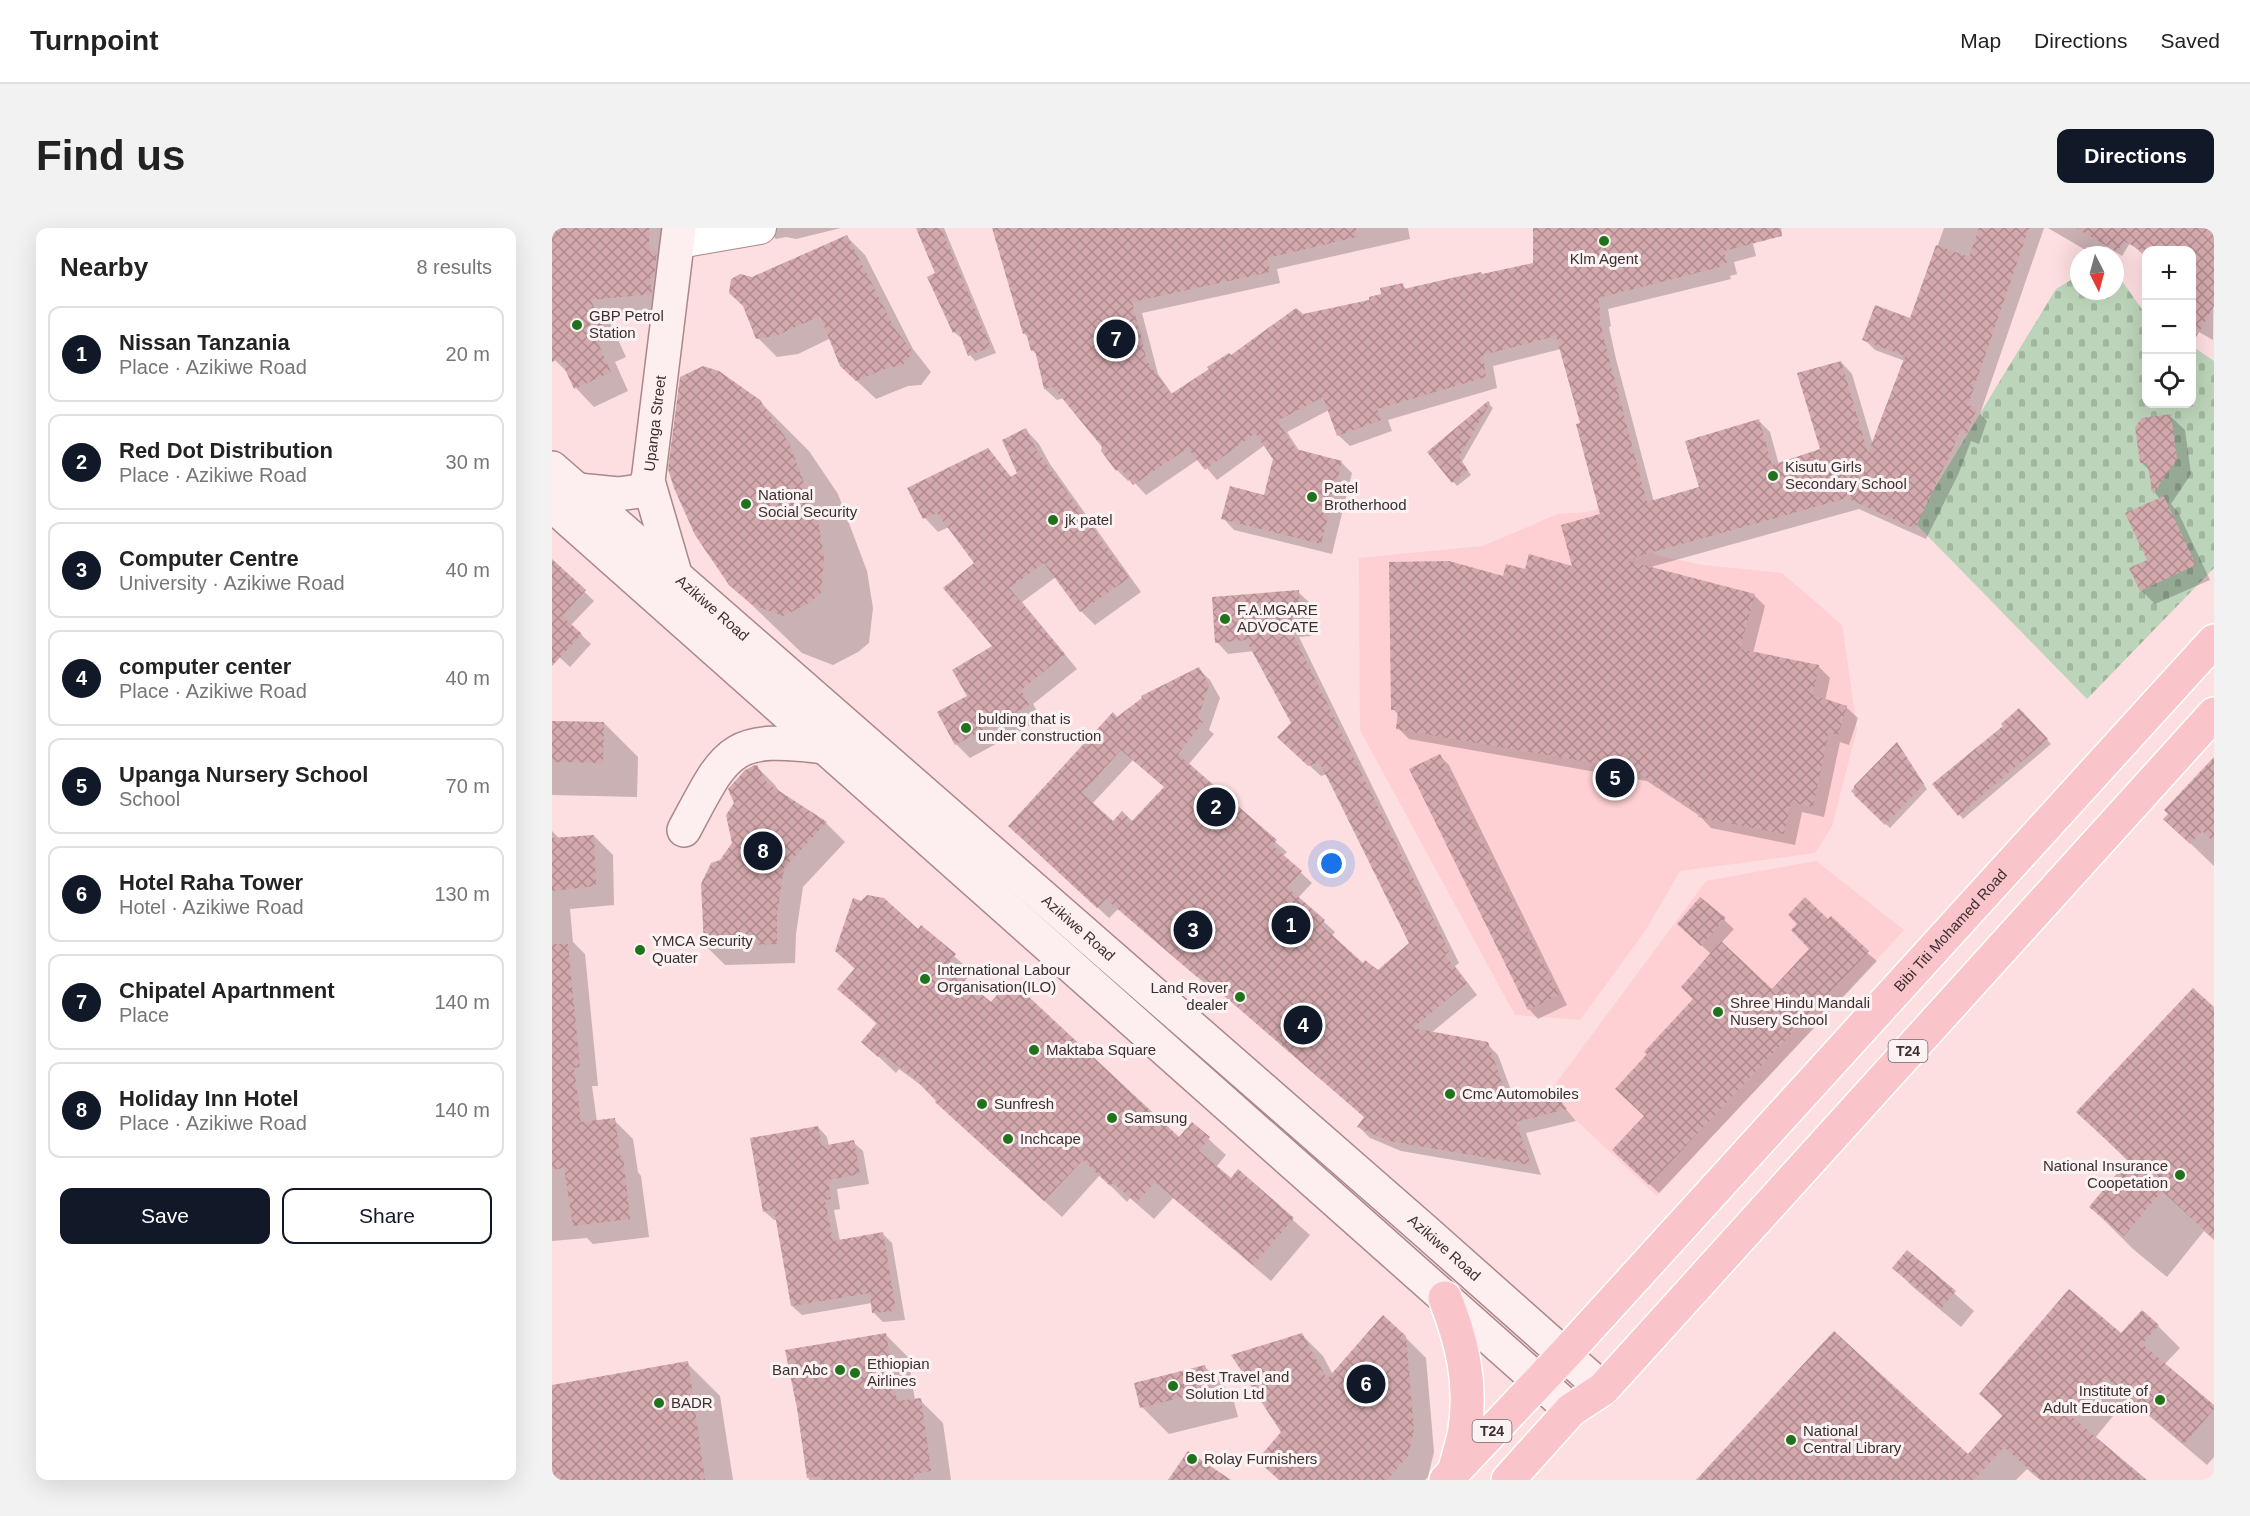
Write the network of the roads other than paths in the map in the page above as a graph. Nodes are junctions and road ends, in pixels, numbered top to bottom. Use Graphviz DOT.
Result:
graph roads {
  1 [pos="760,228"];
  2 [pos="679,235"];
  3 [pos="552,468"];
  4 [pos="648,481"];
  5 [pos="565,498"];
  6 [pos="676,576"];
  7 [pos="678,617"];
  8 [pos="2214,641"];
  9 [pos="2214,714"];
  10 [pos="824,747"];
  11 [pos="684,830"];
  12 [pos="1445,1299"];
  13 [pos="1565,1354"];
  14 [pos="1539,1382"];
  15 [pos="1603,1389"];
  16 [pos="1571,1410"];
  17 [pos="1450,1476"];
  18 [pos="1508,1480"];
  1 -- 2 [label="street"];
  2 -- 4 [label="street, Upanga Street"];
  3 -- 5 [label="street, Azikiwe Road"];
  4 -- 5 [label="street"];
  4 -- 6 [label="street, Upanga Street"];
  5 -- 6 [label="street, Azikiwe Road"];
  5 -- 7 [label="street, Azikiwe Road"];
  6 -- 7 [label="street, Upanga Street"];
  6 -- 13 [label="street, Azikiwe Road"];
  7 -- 10 [label="street, Azikiwe Road"];
  8 -- 13 [label="highway, Bibi Titi Mohamed Road / T24"];
  9 -- 15 [label="highway, T24"];
  10 -- 11 [label="street"];
  10 -- 12 [label="street, Azikiwe Road"];
  12 -- 14 [label="street, Azikiwe Road"];
  12 -- 17 [label="highway"];
  13 -- 14 [label="highway, T24"];
  13 -- 15 [label="street, Azikiwe Road"];
  14 -- 16 [label="street, Azikiwe Road"];
  14 -- 17 [label="highway, T24"];
  15 -- 16 [label="highway, T24"];
  16 -- 18 [label="highway, T24"];
}
